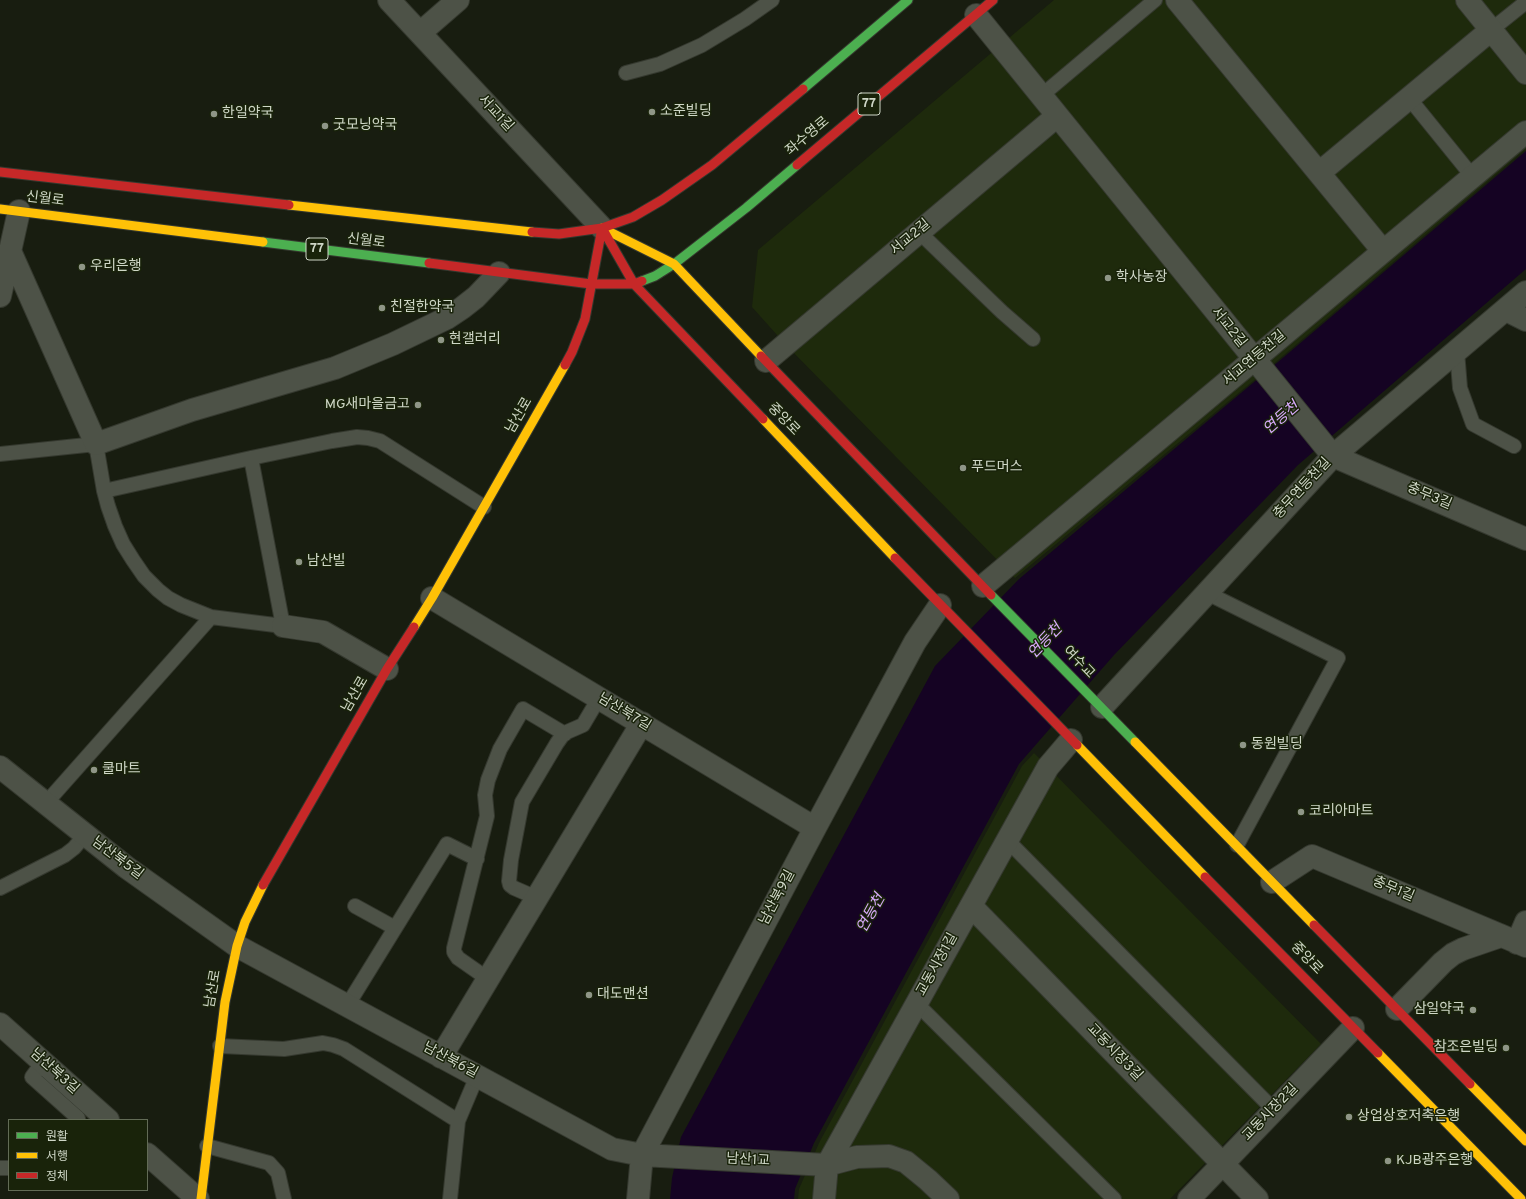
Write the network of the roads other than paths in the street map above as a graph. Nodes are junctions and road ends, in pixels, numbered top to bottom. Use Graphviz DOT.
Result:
graph roads {
  1 [pos="389,0"];
  2 [pos="458,0"];
  3 [pos="772,0"];
  4 [pos="908,0"];
  5 [pos="993,0"];
  6 [pos="1156,0"];
  7 [pos="1177,0"];
  8 [pos="1467,0"];
  9 [pos="1526,2"];
  10 [pos="976,15"];
  11 [pos="1491,30"];
  12 [pos="420,33"];
  13 [pos="626,73"];
  14 [pos="1526,73"];
  15 [pos="1041,96"];
  16 [pos="1409,98"];
  17 [pos="1057,116"];
  18 [pos="1526,132"];
  19 [pos="0,172"];
  20 [pos="1319,173"];
  21 [pos="1473,177"];
  22 [pos="9,210"];
  23 [pos="602,228"];
  24 [pos="919,232"];
  25 [pos="10,251"];
  26 [pos="1383,252"];
  27 [pos="674,264"];
  28 [pos="499,273"];
  29 [pos="591,284"];
  30 [pos="634,284"];
  31 [pos="1526,292"];
  32 [pos="0,296"];
  33 [pos="1506,310"];
  34 [pos="1526,320"];
  35 [pos="1033,339"];
  36 [pos="1457,352"];
  37 [pos="766,361"];
  38 [pos="1259,366"];
  39 [pos="96,444"];
  40 [pos="1514,446"];
  41 [pos="0,454"];
  42 [pos="1333,456"];
  43 [pos="251,458"];
  44 [pos="104,491"];
  45 [pos="484,507"];
  46 [pos="1526,539"];
  47 [pos="983,586"];
  48 [pos="1207,593"];
  49 [pos="432,598"];
  50 [pos="940,604"];
  51 [pos="211,617"];
  52 [pos="283,626"];
  53 [pos="387,669"];
  54 [pos="599,698"];
  55 [pos="1102,708"];
  56 [pos="642,723"];
  57 [pos="564,734"];
  58 [pos="1071,740"];
  59 [pos="0,767"];
  60 [pos="46,803"];
  61 [pos="815,828"];
  62 [pos="85,835"];
  63 [pos="1007,840"];
  64 [pos="1237,845"];
  65 [pos="477,859"];
  66 [pos="1272,882"];
  67 [pos="0,888"];
  68 [pos="537,898"];
  69 [pos="355,906"];
  70 [pos="970,906"];
  71 [pos="1526,922"];
  72 [pos="395,928"];
  73 [pos="1515,942"];
  74 [pos="237,946"];
  75 [pos="488,980"];
  76 [pos="916,1004"];
  77 [pos="347,1006"];
  78 [pos="1397,1009"];
  79 [pos="0,1024"];
  80 [pos="1353,1028"];
  81 [pos="220,1046"];
  82 [pos="441,1057"];
  83 [pos="43,1062"];
  84 [pos="477,1076"];
  85 [pos="1274,1110"];
  86 [pos="78,1119"];
  87 [pos="107,1119"];
  88 [pos="458,1121"];
  89 [pos="1526,1140"];
  90 [pos="207,1146"];
  91 [pos="148,1155"];
  92 [pos="642,1155"];
  93 [pos="669,1156"];
  94 [pos="1222,1164"];
  95 [pos="827,1165"];
  96 [pos="198,1199"];
  97 [pos="201,1199"];
  98 [pos="284,1199"];
  99 [pos="450,1199"];
  100 [pos="638,1199"];
  101 [pos="824,1199"];
  102 [pos="948,1199"];
  103 [pos="1114,1199"];
  104 [pos="1189,1199"];
  105 [pos="1257,1199"];
  106 [pos="1521,1199"];
  1 -- 12 [label="street, 서교1길"];
  2 -- 12 [label="street"];
  3 -- 13 [label="lane"];
  4 -- 23 [label="street"];
  5 -- 10 [label="street, 좌수영로 / 77"];
  6 -- 15 [label="lane"];
  7 -- 20 [label="street"];
  8 -- 11 [label="street"];
  9 -- 11 [label="lane"];
  10 -- 15 [label="street, 서교2길"];
  10 -- 27 [label="street, 좌수영로 / 77"];
  11 -- 14 [label="street"];
  11 -- 16 [label="street"];
  12 -- 23 [label="street, 서교1길"];
  15 -- 17 [label="street, 서교2길"];
  16 -- 20 [label="street"];
  16 -- 21 [label="lane"];
  17 -- 24 [label="street, 서교2길"];
  17 -- 38 [label="street, 서교2길"];
  18 -- 21 [label="street, 서교연등천길"];
  19 -- 23 [label="street, 신월로"];
  20 -- 26 [label="street"];
  21 -- 26 [label="street, 서교연등천길"];
  22 -- 25 [label="street"];
  22 -- 28 [label="street, 신월로 / 77"];
  23 -- 27 [label="street, 여수교"];
  23 -- 29 [label="street, 남산로"];
  23 -- 30 [label="street, 중앙로"];
  24 -- 35 [label="lane"];
  24 -- 37 [label="street, 서교2길"];
  25 -- 32 [label="street"];
  25 -- 39 [label="street"];
  26 -- 38 [label="street, 서교연등천길"];
  27 -- 30 [label="street, 좌수영로 / 77"];
  27 -- 37 [label="street, 여수교"];
  28 -- 29 [label="street, 신월로 / 77"];
  28 -- 39 [label="street"];
  29 -- 30 [label="street, 신월로 / 77"];
  29 -- 45 [label="street, 남산로"];
  30 -- 50 [label="street, 중앙로"];
  31 -- 33 [label="street, 충무연등천길"];
  33 -- 34 [label="street"];
  33 -- 36 [label="street, 충무연등천길"];
  36 -- 40 [label="lane"];
  36 -- 42 [label="street, 충무연등천길"];
  37 -- 47 [label="street, 여수교"];
  38 -- 42 [label="street, 서교2길"];
  38 -- 47 [label="street, 서교연등천길"];
  39 -- 41 [label="lane"];
  39 -- 44 [label="lane"];
  42 -- 46 [label="street, 충무3길"];
  42 -- 48 [label="street, 충무연등천길"];
  43 -- 44 [label="lane"];
  43 -- 45 [label="lane"];
  43 -- 52 [label="lane"];
  44 -- 51 [label="lane"];
  45 -- 49 [label="street, 남산로"];
  47 -- 55 [label="street, 여수교"];
  48 -- 55 [label="street, 충무연등천길"];
  48 -- 64 [label="lane"];
  49 -- 53 [label="street, 남산로"];
  49 -- 54 [label="street, 남산북7길"];
  50 -- 58 [label="street, 중앙로"];
  50 -- 61 [label="street, 남산북9길"];
  51 -- 52 [label="lane"];
  51 -- 60 [label="lane"];
  52 -- 53 [label="street"];
  53 -- 74 [label="street, 남산로"];
  54 -- 56 [label="street, 남산북7길"];
  54 -- 57 [label="lane"];
  55 -- 64 [label="street, 여수교"];
  56 -- 61 [label="street, 남산북7길"];
  56 -- 68 [label="street"];
  57 -- 65 [label="lane"];
  57 -- 68 [label="lane"];
  58 -- 63 [label="street, 교동시장1길"];
  58 -- 80 [label="street, 중앙로"];
  59 -- 60 [label="street, 남산북5길"];
  60 -- 62 [label="street, 남산북5길"];
  61 -- 92 [label="street, 남산북9길"];
  62 -- 67 [label="lane"];
  62 -- 74 [label="street, 남산북5길"];
  63 -- 70 [label="street, 교동시장1길"];
  63 -- 85 [label="lane"];
  64 -- 66 [label="street, 여수교"];
  65 -- 72 [label="lane"];
  65 -- 75 [label="lane"];
  66 -- 73 [label="street, 충무1길"];
  66 -- 78 [label="street, 여수교"];
  68 -- 75 [label="street"];
  69 -- 72 [label="lane"];
  70 -- 76 [label="street, 교동시장1길"];
  70 -- 94 [label="street, 교동시장3길"];
  71 -- 73 [label="street"];
  72 -- 77 [label="lane"];
  73 -- 78 [label="street"];
  74 -- 77 [label="street, 남산북6길"];
  74 -- 81 [label="street, 남산로"];
  75 -- 82 [label="street"];
  76 -- 95 [label="street, 교동시장1길"];
  76 -- 103 [label="lane"];
  77 -- 82 [label="street, 남산북6길"];
  78 -- 89 [label="street, 여수교"];
  79 -- 83 [label="street, 남산북3길"];
  80 -- 85 [label="street, 교동시장2길"];
  80 -- 106 [label="street, 중앙로"];
  81 -- 88 [label="lane"];
  81 -- 90 [label="street, 남산로"];
  82 -- 84 [label="street, 남산북6길"];
  83 -- 86 [label="lane"];
  83 -- 87 [label="street, 남산북3길"];
  84 -- 88 [label="lane"];
  84 -- 92 [label="street, 남산북6길"];
  85 -- 94 [label="street, 교동시장2길"];
  88 -- 99 [label="lane"];
  90 -- 97 [label="street, 남산로"];
  90 -- 98 [label="lane"];
  91 -- 96 [label="street"];
  92 -- 93 [label="street, 남산북6길"];
  92 -- 100 [label="street, 남산북9길"];
  93 -- 95 [label="street, 남산1교"];
  94 -- 104 [label="street, 교동시장2길"];
  94 -- 105 [label="street, 교동시장3길"];
  95 -- 101 [label="street, 교동시장1길"];
  95 -- 102 [label="street, 남산1교"];
}
